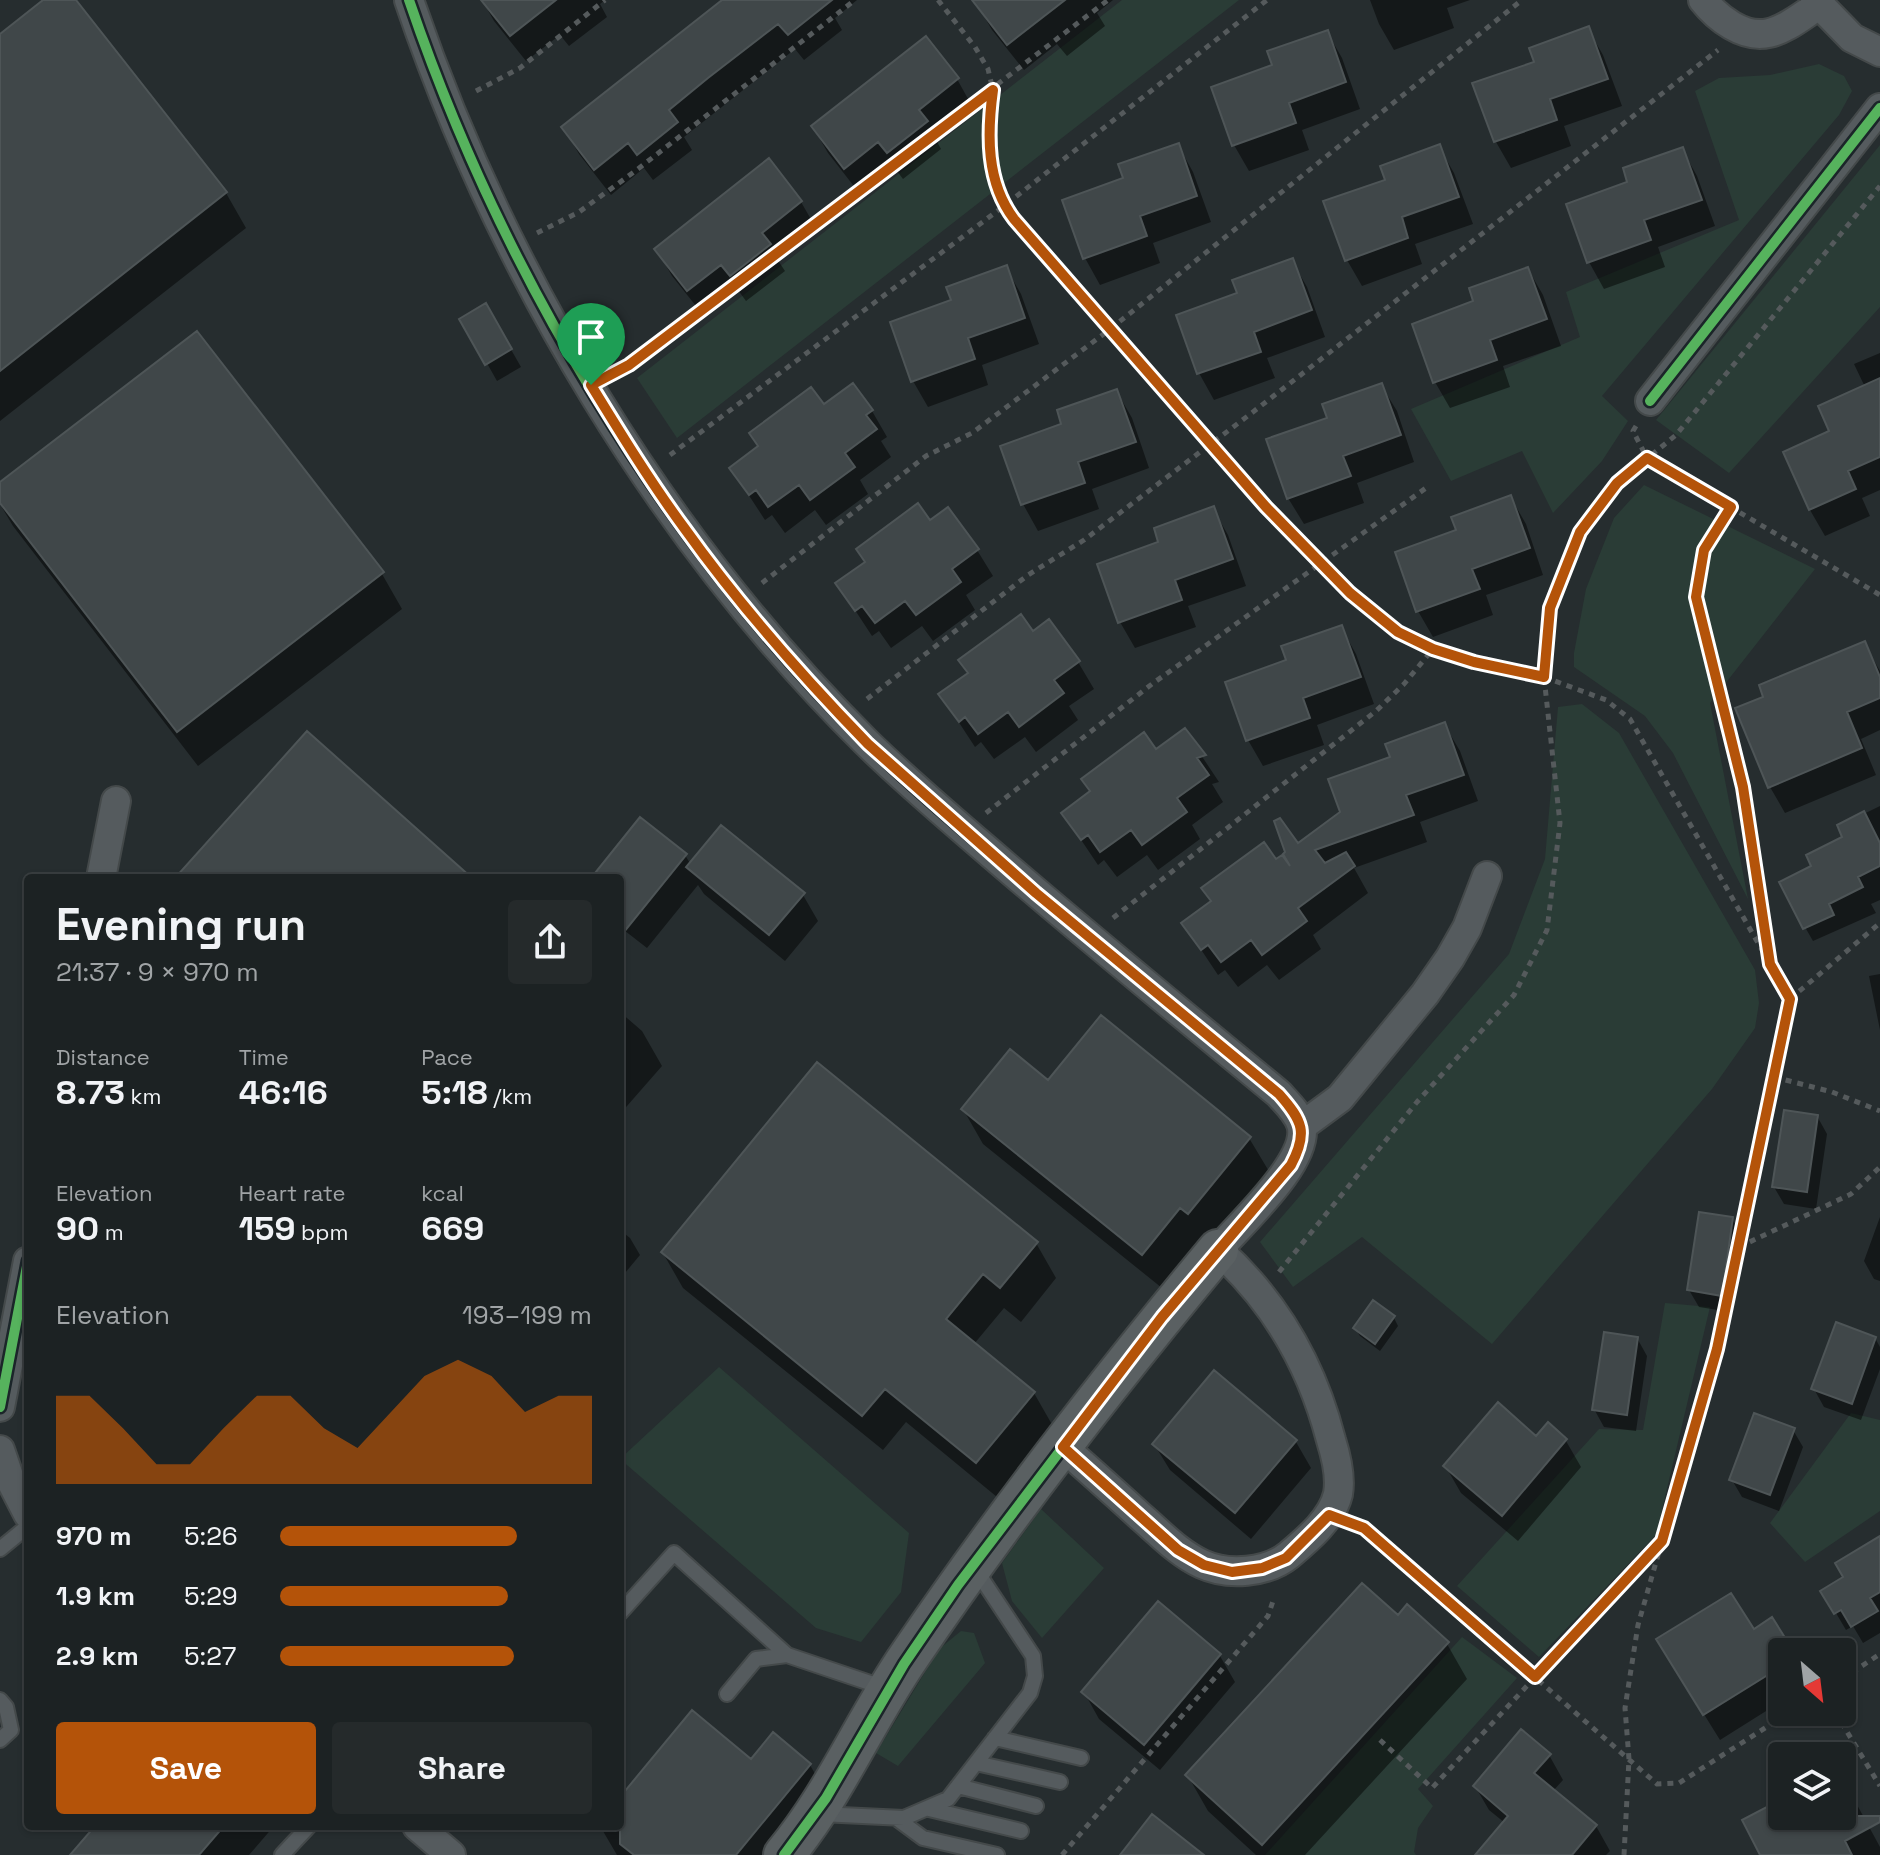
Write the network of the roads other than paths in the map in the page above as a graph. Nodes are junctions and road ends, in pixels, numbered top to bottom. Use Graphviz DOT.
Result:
graph roads {
  1 [pos="409,0"];
  2 [pos="1703,0"];
  3 [pos="1817,2"];
  4 [pos="1880,52"];
  5 [pos="1880,108"];
  6 [pos="1650,401"];
  7 [pos="116,801"];
  8 [pos="102,874"];
  9 [pos="1487,876"];
  10 [pos="1302,1126"];
  11 [pos="1218,1250"];
  12 [pos="24,1282"];
  13 [pos="0,1407"];
  14 [pos="1063,1447"];
  15 [pos="0,1450"];
  16 [pos="24,1506"];
  17 [pos="24,1529"];
  18 [pos="0,1549"];
  19 [pos="973,1566"];
  20 [pos="624,1609"];
  21 [pos="787,1655"];
  22 [pos="889,1690"];
  23 [pos="727,1694"];
  24 [pos="0,1700"];
  25 [pos="995,1738"];
  26 [pos="0,1740"];
  27 [pos="1081,1758"];
  28 [pos="976,1763"];
  29 [pos="1060,1782"];
  30 [pos="958,1786"];
  31 [pos="1036,1806"];
  32 [pos="929,1809"];
  33 [pos="816,1814"];
  34 [pos="896,1818"];
  35 [pos="305,1830"];
  36 [pos="424,1830"];
  37 [pos="1021,1831"];
  38 [pos="282,1855"];
  39 [pos="451,1855"];
  40 [pos="784,1855"];
  41 [pos="997,1855"];
  1 -- 10 [label="street"];
  2 -- 3 [label="street"];
  3 -- 4 [label="street"];
  5 -- 6 [label="street"];
  7 -- 8 [label="street"];
  9 -- 10 [label="street"];
  10 -- 11 [label="street"];
  11 -- 14 [label="street"];
  11 -- 14 [label="street"];
  12 -- 13 [label="street"];
  14 -- 19 [label="street"];
  15 -- 16 [label="street"];
  17 -- 18 [label="lane"];
  19 -- 22 [label="street"];
  19 -- 25 [label="lane"];
  20 -- 21 [label="lane"];
  21 -- 22 [label="lane"];
  21 -- 23 [label="lane"];
  22 -- 33 [label="street"];
  24 -- 26 [label="lane"];
  25 -- 27 [label="lane"];
  25 -- 28 [label="lane"];
  28 -- 29 [label="lane"];
  28 -- 30 [label="lane"];
  30 -- 31 [label="lane"];
  30 -- 32 [label="lane"];
  32 -- 34 [label="lane"];
  32 -- 37 [label="lane"];
  33 -- 34 [label="lane"];
  33 -- 40 [label="street"];
  34 -- 41 [label="lane"];
  35 -- 38 [label="lane"];
  36 -- 39 [label="street"];
}
